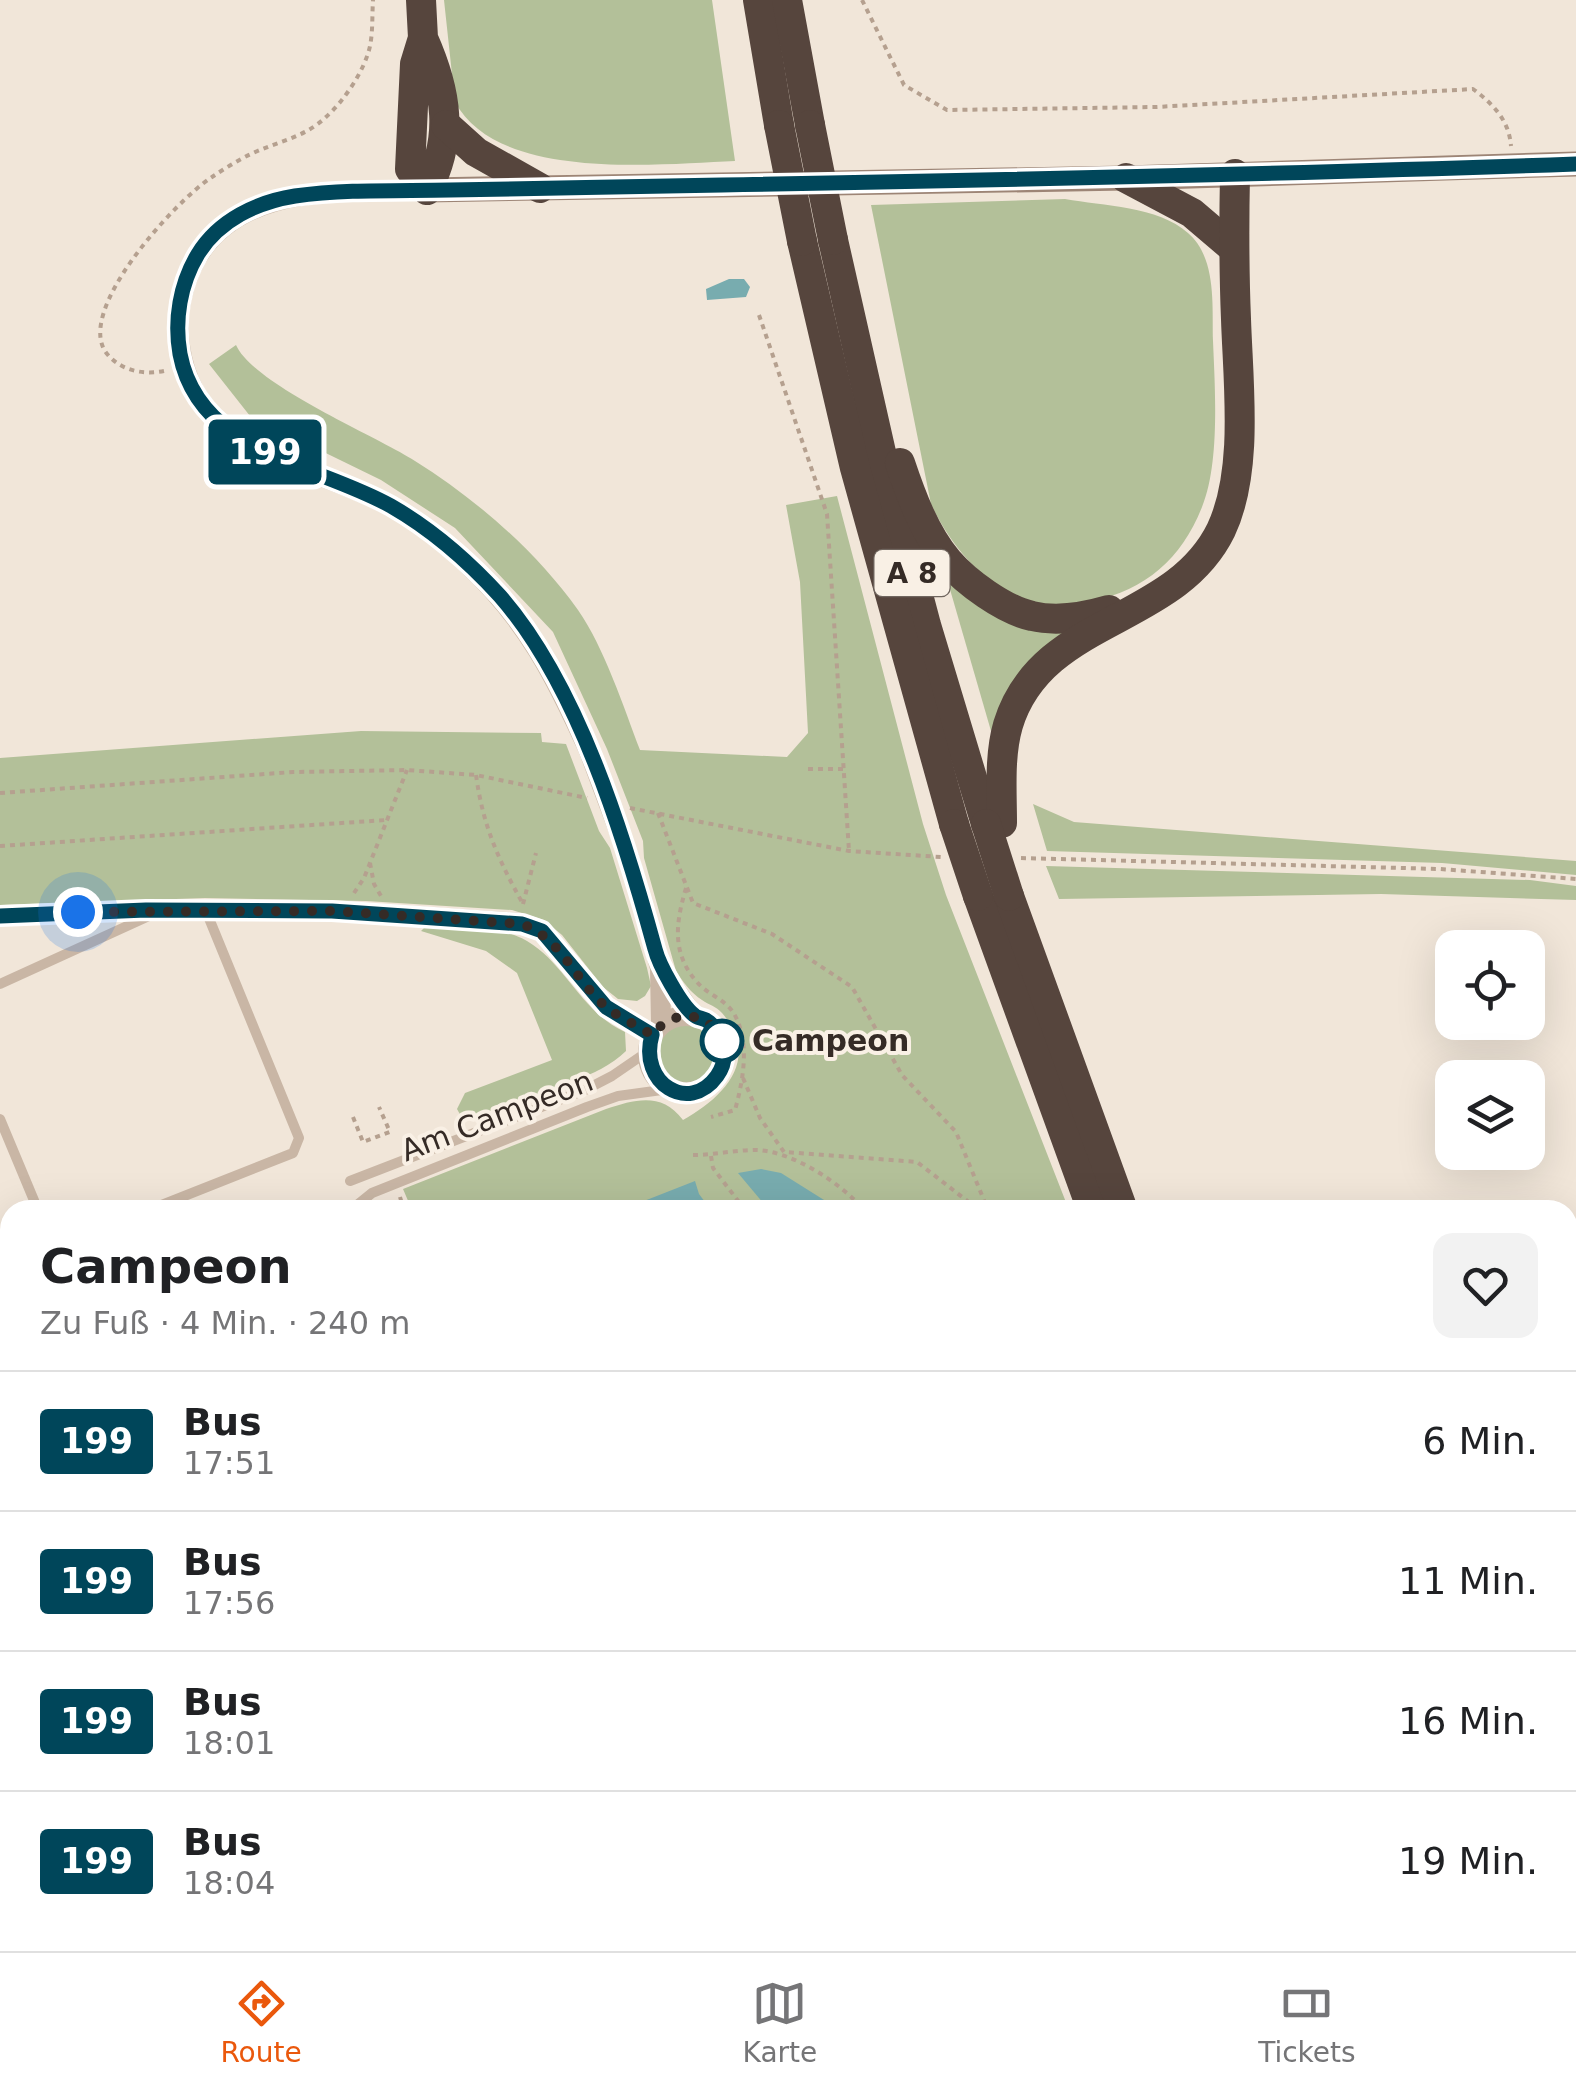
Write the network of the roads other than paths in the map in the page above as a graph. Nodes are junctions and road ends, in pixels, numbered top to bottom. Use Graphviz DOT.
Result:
graph roads {
  1 [pos="422,0"];
  2 [pos="765,1"];
  3 [pos="423,38"];
  4 [pos="446,125"];
  5 [pos="794,125"];
  6 [pos="1576,164"];
  7 [pos="1235,174"];
  8 [pos="1126,178"];
  9 [pos="540,188"];
  10 [pos="427,190"];
  11 [pos="1233,248"];
  12 [pos="851,319"];
  13 [pos="1165,594"];
  14 [pos="994,824"];
  15 [pos="993,896"];
  16 [pos="164,910"];
  17 [pos="206,910"];
  18 [pos="0,916"];
  19 [pos="660,968"];
  20 [pos="0,984"];
  21 [pos="659,996"];
  22 [pos="606,1007"];
  23 [pos="693,1015"];
  24 [pos="653,1037"];
  25 [pos="669,1089"];
  26 [pos="0,1118"];
  27 [pos="350,1181"];
  28 [pos="34,1200"];
  29 [pos="174,1200"];
  30 [pos="363,1200"];
  31 [pos="1089,1200"];
  32 [pos="1118,1200"];
  1 -- 3 [label="highway"];
  2 -- 5 [label="highway, A 8"];
  3 -- 4 [label="highway"];
  3 -- 10 [label="highway"];
  4 -- 9 [label="highway"];
  4 -- 10 [label="highway"];
  5 -- 12 [label="highway, A 8, bridge"];
  5 -- 15 [label="highway, A 8, bridge"];
  6 -- 7 [label="main road"];
  7 -- 8 [label="main road"];
  7 -- 11 [label="highway"];
  8 -- 9 [label="main road"];
  8 -- 11 [label="highway"];
  9 -- 10 [label="main road"];
  10 -- 19 [label="street, bridge"];
  11 -- 13 [label="highway"];
  12 -- 13 [label="highway"];
  12 -- 14 [label="highway, A 8"];
  13 -- 14 [label="highway"];
  14 -- 15 [label="highway, bridge"];
  15 -- 31 [label="highway, A 8"];
  15 -- 32 [label="highway, A 8"];
  16 -- 17 [label="street"];
  16 -- 18 [label="street"];
  16 -- 20 [label="lane"];
  17 -- 22 [label="street"];
  17 -- 29 [label="lane"];
  19 -- 21 [label="street"];
  19 -- 23 [label="street"];
  21 -- 22 [label="street"];
  21 -- 24 [label="street"];
  22 -- 24 [label="street"];
  23 -- 24 [label="street"];
  23 -- 25 [label="street"];
  24 -- 25 [label="street"];
  24 -- 27 [label="lane, Am Campeon"];
  25 -- 30 [label="lane, Am Campeon"];
  26 -- 28 [label="lane"];
}
